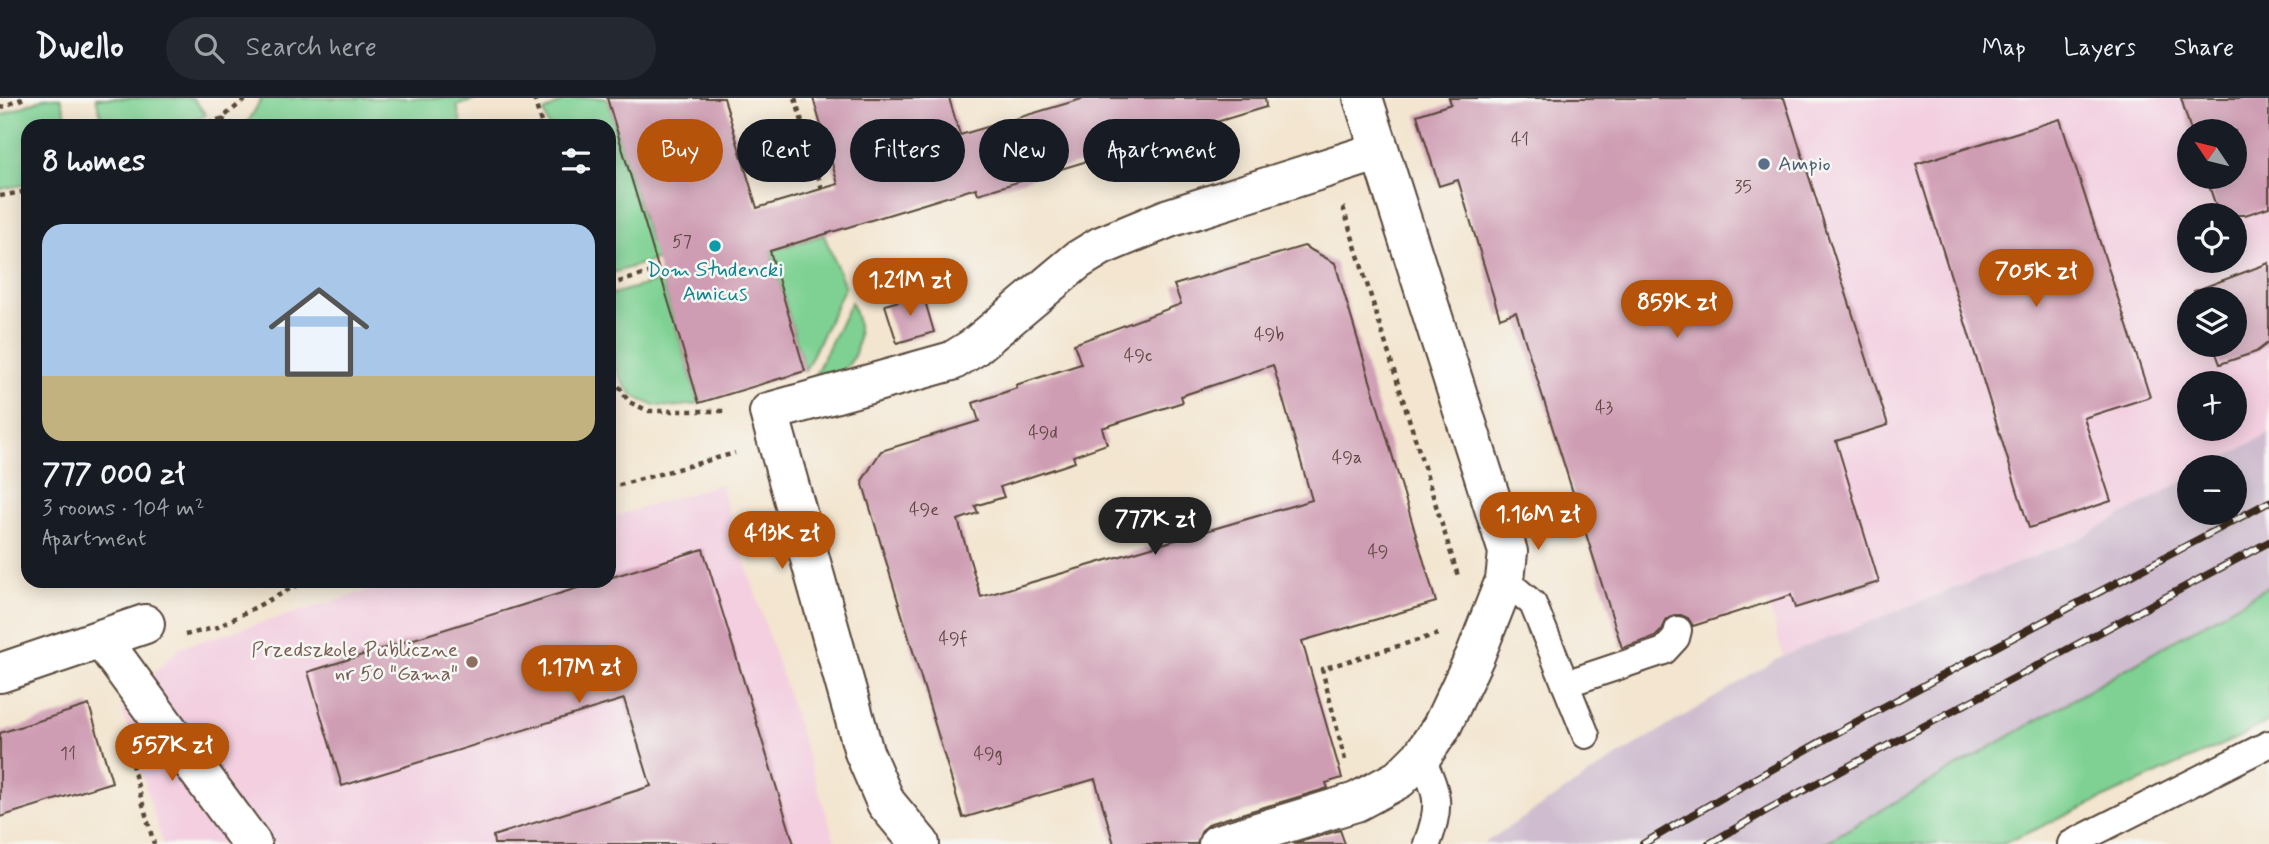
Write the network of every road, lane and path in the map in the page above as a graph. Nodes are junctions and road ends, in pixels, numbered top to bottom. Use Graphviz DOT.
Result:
graph roads {
  1 [pos="24,98"];
  2 [pos="247,98"];
  3 [pos="534,98"];
  4 [pos="794,98"];
  5 [pos="1363,98"];
  6 [pos="0,108"];
  7 [pos="220,119"];
  8 [pos="540,119"];
  9 [pos="1380,151"];
  10 [pos="1331,166"];
  11 [pos="822,189"];
  12 [pos="21,192"];
  13 [pos="0,196"];
  14 [pos="659,270"];
  15 [pos="616,283"];
  16 [pos="616,382"];
  17 [pos="773,427"];
  18 [pos="616,485"];
  19 [pos="1505,580"];
  20 [pos="1461,585"];
  21 [pos="292,588"];
  22 [pos="145,624"];
  23 [pos="1450,630"];
  24 [pos="1678,630"];
  25 [pos="102,640"];
  26 [pos="0,673"];
  27 [pos="1565,684"];
  28 [pos="1586,735"];
  29 [pos="2269,744"];
  30 [pos="1344,756"];
  31 [pos="1421,757"];
  32 [pos="252,844"];
  33 [pos="920,844"];
  34 [pos="1218,844"];
  35 [pos="1427,844"];
  36 [pos="2071,844"];
  1 -- 6 [label="path"];
  2 -- 7 [label="path"];
  3 -- 8 [label="path"];
  4 -- 11 [label="path"];
  5 -- 9 [label="street"];
  9 -- 10 [label="street"];
  9 -- 19 [label="street"];
  10 -- 17 [label="street"];
  10 -- 20 [label="path"];
  12 -- 13 [label="path"];
  14 -- 15 [label="path"];
  16 -- 17 [label="path"];
  17 -- 18 [label="path"];
  17 -- 33 [label="street"];
  19 -- 27 [label="lane"];
  19 -- 31 [label="street"];
  21 -- 22 [label="path"];
  22 -- 25 [label="street"];
  23 -- 30 [label="path"];
  24 -- 27 [label="lane"];
  25 -- 26 [label="street"];
  25 -- 32 [label="street"];
  27 -- 28 [label="lane"];
  29 -- 36 [label="lane"];
  31 -- 34 [label="street"];
  31 -- 35 [label="lane"];
}
